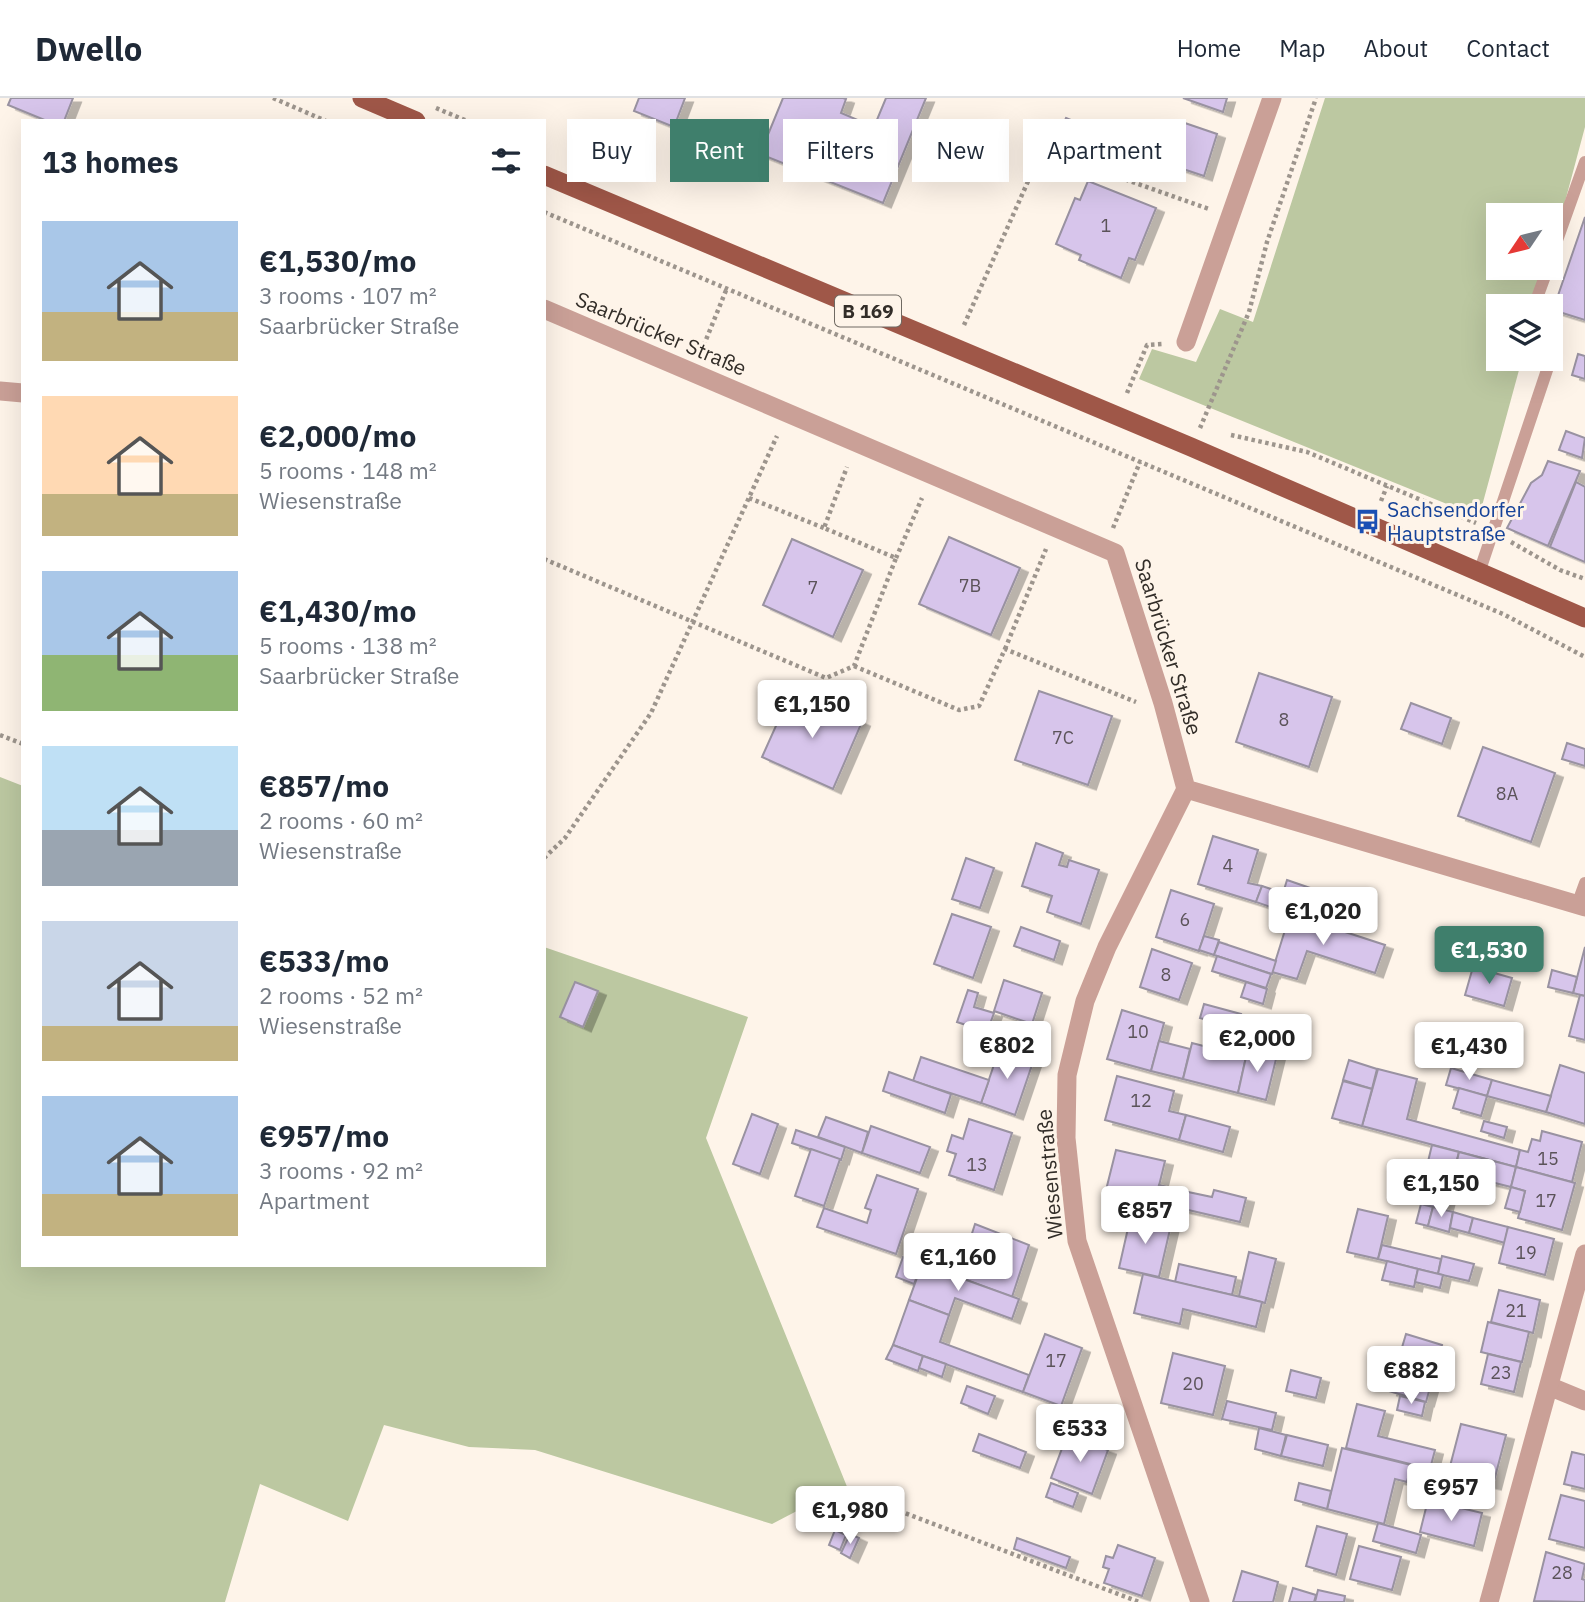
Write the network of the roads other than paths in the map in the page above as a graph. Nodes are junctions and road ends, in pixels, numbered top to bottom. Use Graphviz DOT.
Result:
graph roads {
  1 [pos="362,98"];
  2 [pos="1272,98"];
  3 [pos="411,119"];
  4 [pos="1585,162"];
  5 [pos="546,176"];
  6 [pos="1563,224"];
  7 [pos="546,310"];
  8 [pos="1186,342"];
  9 [pos="1547,371"];
  10 [pos="0,391"];
  11 [pos="21,393"];
  12 [pos="1480,570"];
  13 [pos="1585,618"];
  14 [pos="1186,789"];
  15 [pos="1585,883"];
  16 [pos="1581,906"];
  17 [pos="1585,1254"];
  18 [pos="1551,1387"];
  19 [pos="1585,1401"];
  20 [pos="1200,1602"];
  21 [pos="1489,1602"];
  1 -- 3 [label="main road"];
  2 -- 8 [label="street"];
  4 -- 6 [label="lane"];
  5 -- 12 [label="main road, B 169"];
  7 -- 14 [label="street, Saarbrücker Straße"];
  9 -- 12 [label="lane"];
  10 -- 11 [label="street"];
  12 -- 13 [label="main road, B 169"];
  14 -- 16 [label="street"];
  14 -- 20 [label="street, Wiesenstraße"];
  15 -- 16 [label="lane"];
  17 -- 18 [label="street"];
  18 -- 19 [label="street"];
  18 -- 21 [label="street"];
}
